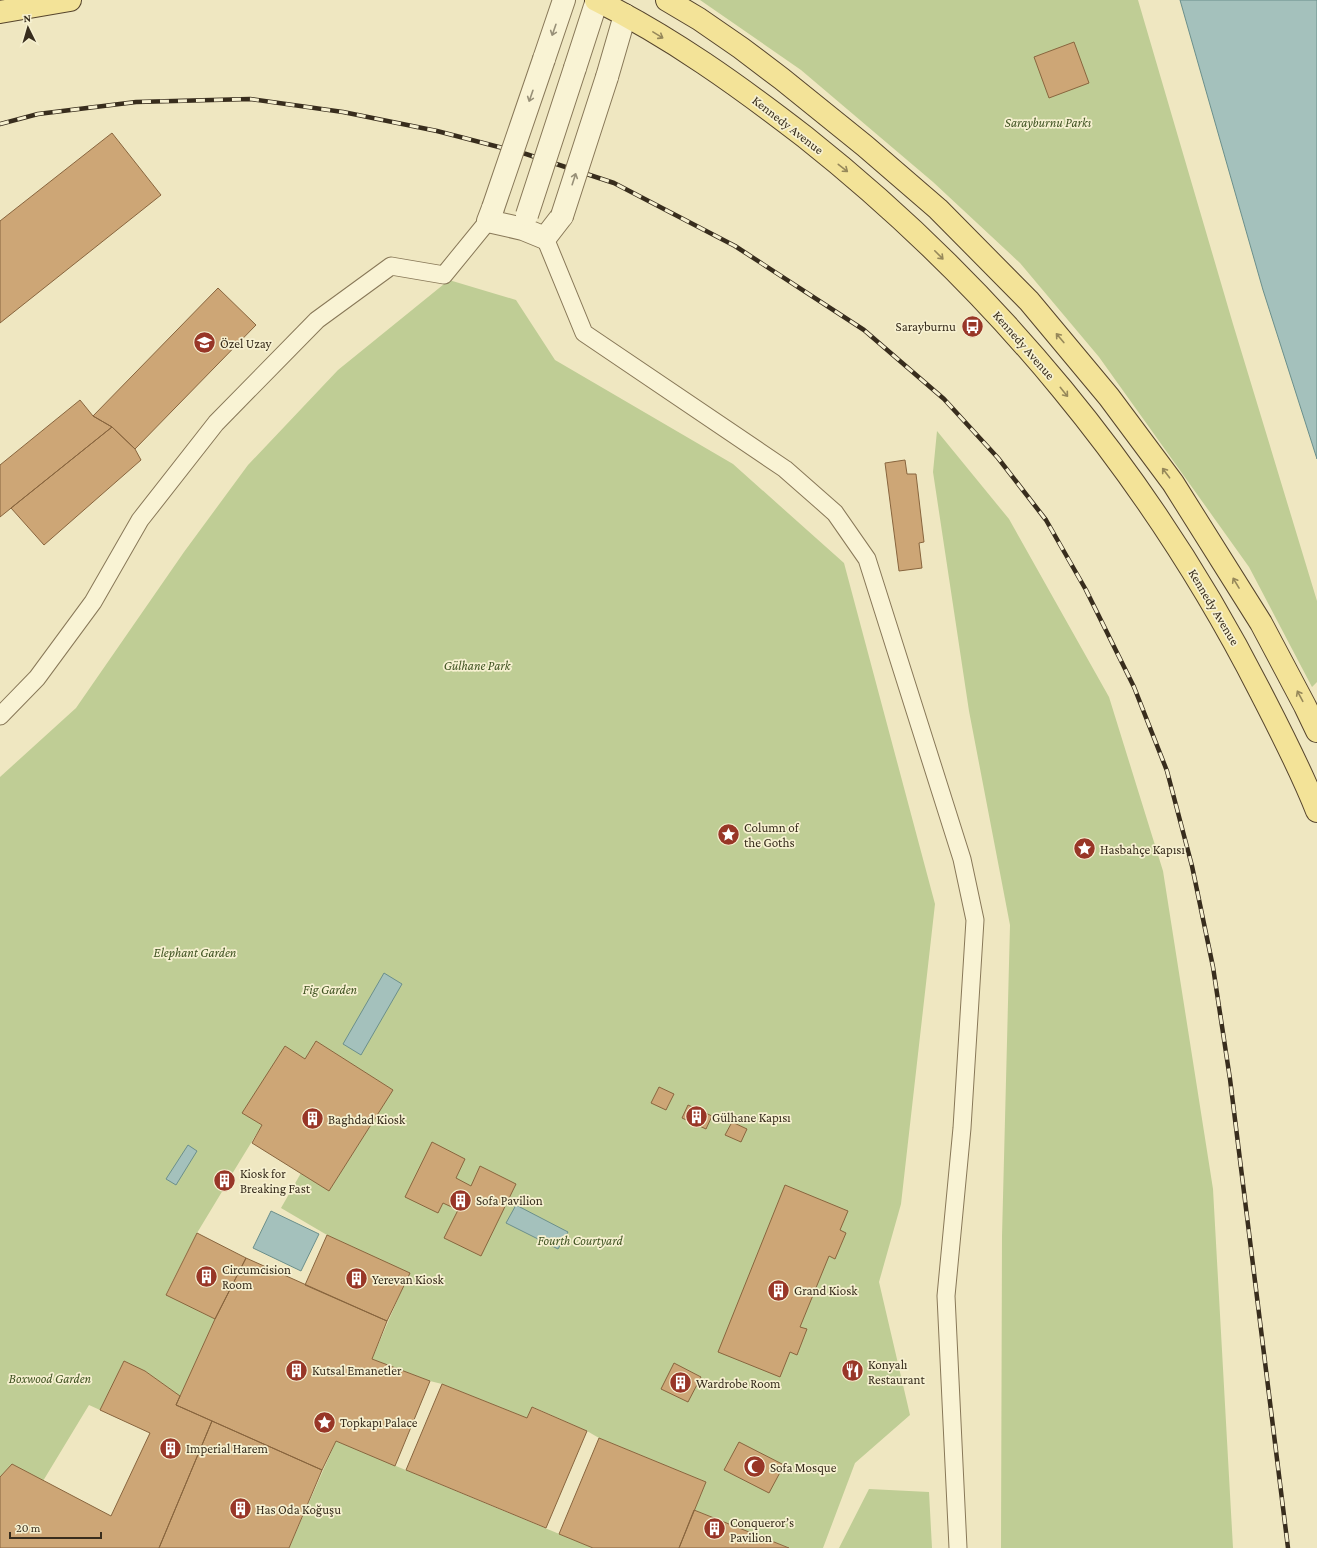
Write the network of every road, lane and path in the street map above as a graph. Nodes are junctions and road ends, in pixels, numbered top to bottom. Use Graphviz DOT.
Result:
graph roads {
  1 [pos="70,0"];
  2 [pos="564,0"];
  3 [pos="597,0"];
  4 [pos="667,0"];
  5 [pos="624,7"];
  6 [pos="0,12"];
  7 [pos="491,214"];
  8 [pos="525,222"];
  9 [pos="545,238"];
  10 [pos="0,716"];
  11 [pos="1317,731"];
  12 [pos="1317,811"];
  13 [pos="958,1548"];
  1 -- 6 [label="main road"];
  2 -- 7 [label="street, one-way, bridge"];
  3 -- 5 [label="main road, Kennedy Avenue"];
  3 -- 8 [label="street, bridge"];
  11 -- 4 [label="main road, one-way"];
  9 -- 5 [label="street, one-way, bridge"];
  5 -- 12 [label="main road, Kennedy Avenue, one-way"];
  7 -- 8 [label="street"];
  7 -- 10 [label="lane"];
  8 -- 9 [label="street"];
  9 -- 13 [label="lane"];
}
